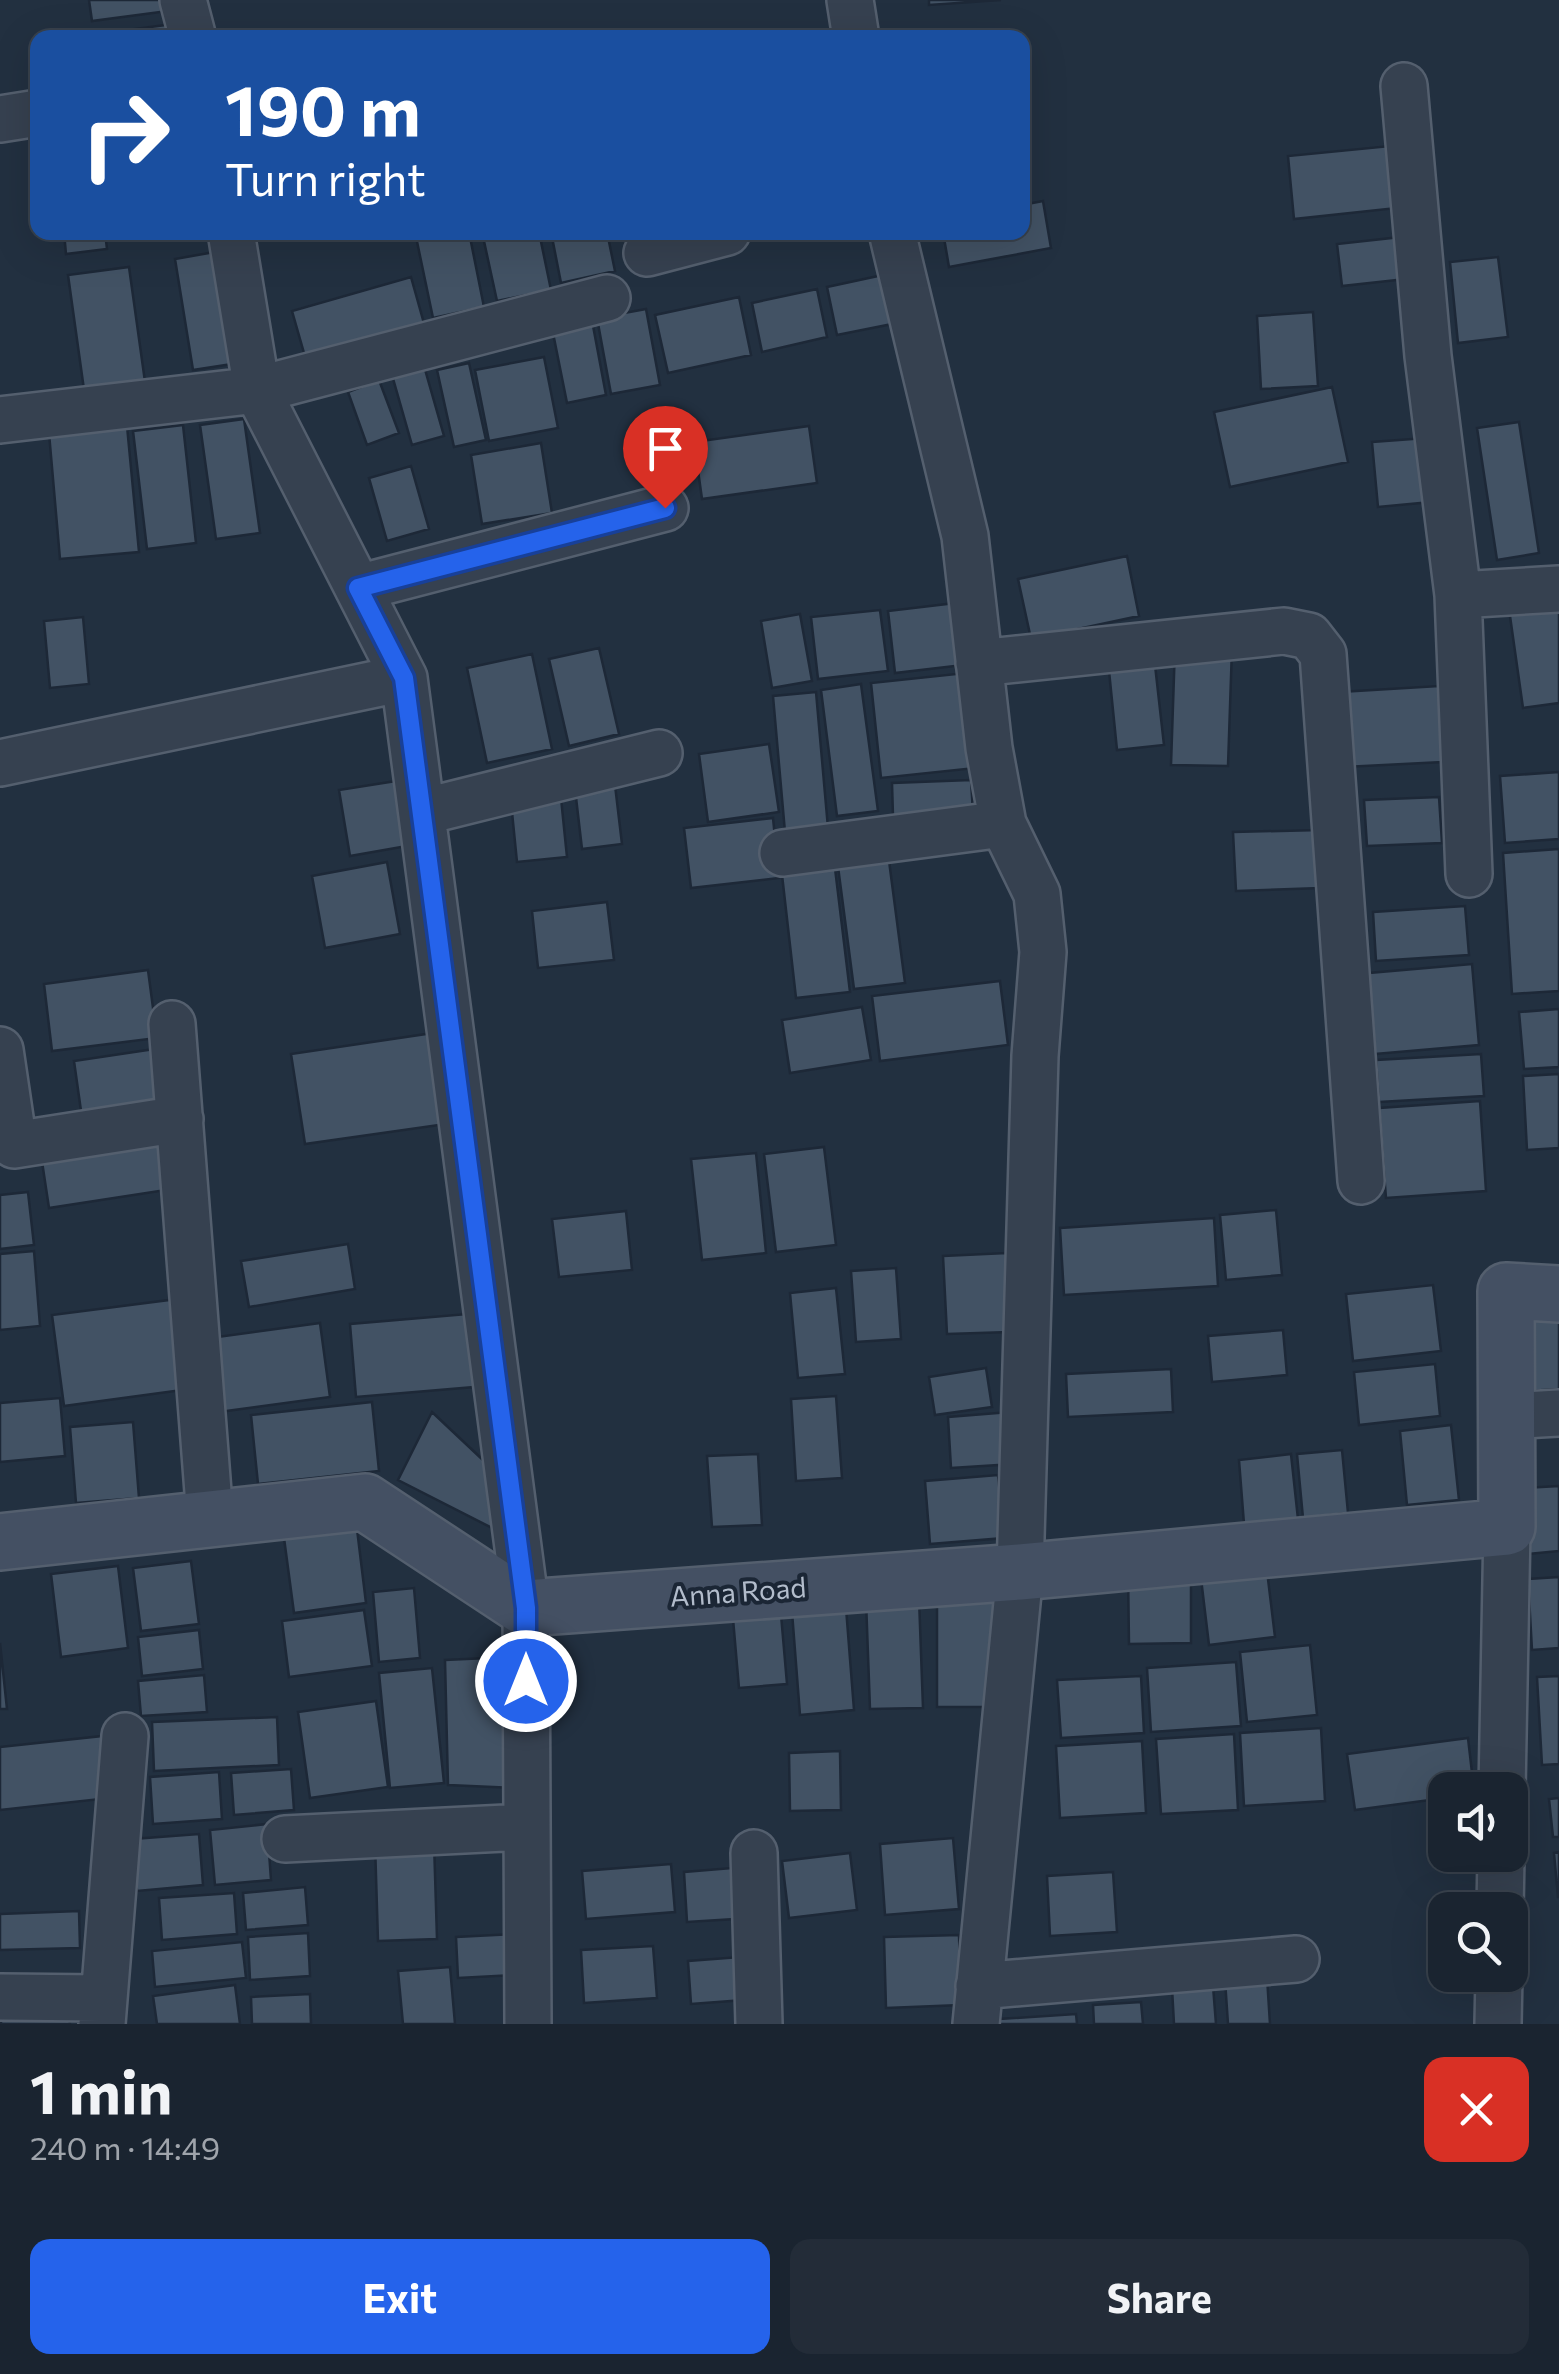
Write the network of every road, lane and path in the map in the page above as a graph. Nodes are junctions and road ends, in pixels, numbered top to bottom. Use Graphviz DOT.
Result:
graph roads {
  1 [pos="183,0"];
  2 [pos="850,0"];
  3 [pos="191,30"];
  4 [pos="855,30"];
  5 [pos="1404,86"];
  6 [pos="30,114"];
  7 [pos="0,120"];
  8 [pos="231,240"];
  9 [pos="695,240"];
  10 [pos="894,240"];
  11 [pos="648,252"];
  12 [pos="607,298"];
  13 [pos="257,390"];
  14 [pos="0,420"];
  15 [pos="665,508"];
  16 [pos="358,588"];
  17 [pos="1559,589"];
  18 [pos="1458,596"];
  19 [pos="979,663"];
  20 [pos="404,678"];
  21 [pos="659,754"];
  22 [pos="0,763"];
  23 [pos="422,812"];
  24 [pos="1002,824"];
  25 [pos="783,853"];
  26 [pos="1468,874"];
  27 [pos="172,1024"];
  28 [pos="0,1050"];
  29 [pos="180,1119"];
  30 [pos="1360,1182"];
  31 [pos="1559,1294"];
  32 [pos="1533,1415"];
  33 [pos="210,1518"];
  34 [pos="1507,1527"];
  35 [pos="0,1542"];
  36 [pos="1020,1572"];
  37 [pos="526,1608"];
  38 [pos="126,1736"];
  39 [pos="1502,1772"];
  40 [pos="527,1827"];
  41 [pos="284,1839"];
  42 [pos="754,1853"];
  43 [pos="1296,1959"];
  44 [pos="1499,1992"];
  45 [pos="0,1997"];
  46 [pos="977,2005"];
  47 [pos="102,2011"];
  48 [pos="528,2024"];
  49 [pos="759,2024"];
  50 [pos="1498,2024"];
  1 -- 3 [label="street"];
  2 -- 4 [label="street"];
  5 -- 18 [label="street"];
  6 -- 7 [label="street"];
  8 -- 13 [label="street"];
  9 -- 11 [label="street"];
  10 -- 19 [label="street"];
  12 -- 13 [label="street"];
  13 -- 14 [label="street"];
  13 -- 16 [label="street"];
  15 -- 16 [label="street"];
  16 -- 20 [label="street"];
  17 -- 18 [label="street"];
  18 -- 26 [label="street"];
  19 -- 24 [label="street"];
  19 -- 30 [label="street"];
  20 -- 22 [label="street"];
  20 -- 23 [label="street"];
  21 -- 23 [label="street"];
  23 -- 37 [label="street"];
  24 -- 25 [label="street"];
  24 -- 36 [label="street"];
  27 -- 29 [label="street"];
  28 -- 29 [label="street"];
  29 -- 33 [label="street"];
  31 -- 32 [label="street"];
  32 -- 34 [label="street"];
  33 -- 35 [label="street"];
  33 -- 37 [label="street"];
  34 -- 36 [label="street, Anna Road"];
  34 -- 39 [label="street"];
  36 -- 37 [label="street, Anna Road"];
  36 -- 46 [label="street"];
  37 -- 40 [label="street"];
  38 -- 47 [label="street"];
  40 -- 41 [label="street"];
  40 -- 48 [label="street"];
  42 -- 49 [label="street"];
  43 -- 46 [label="street"];
  44 -- 50 [label="street"];
  45 -- 47 [label="street"];
}
